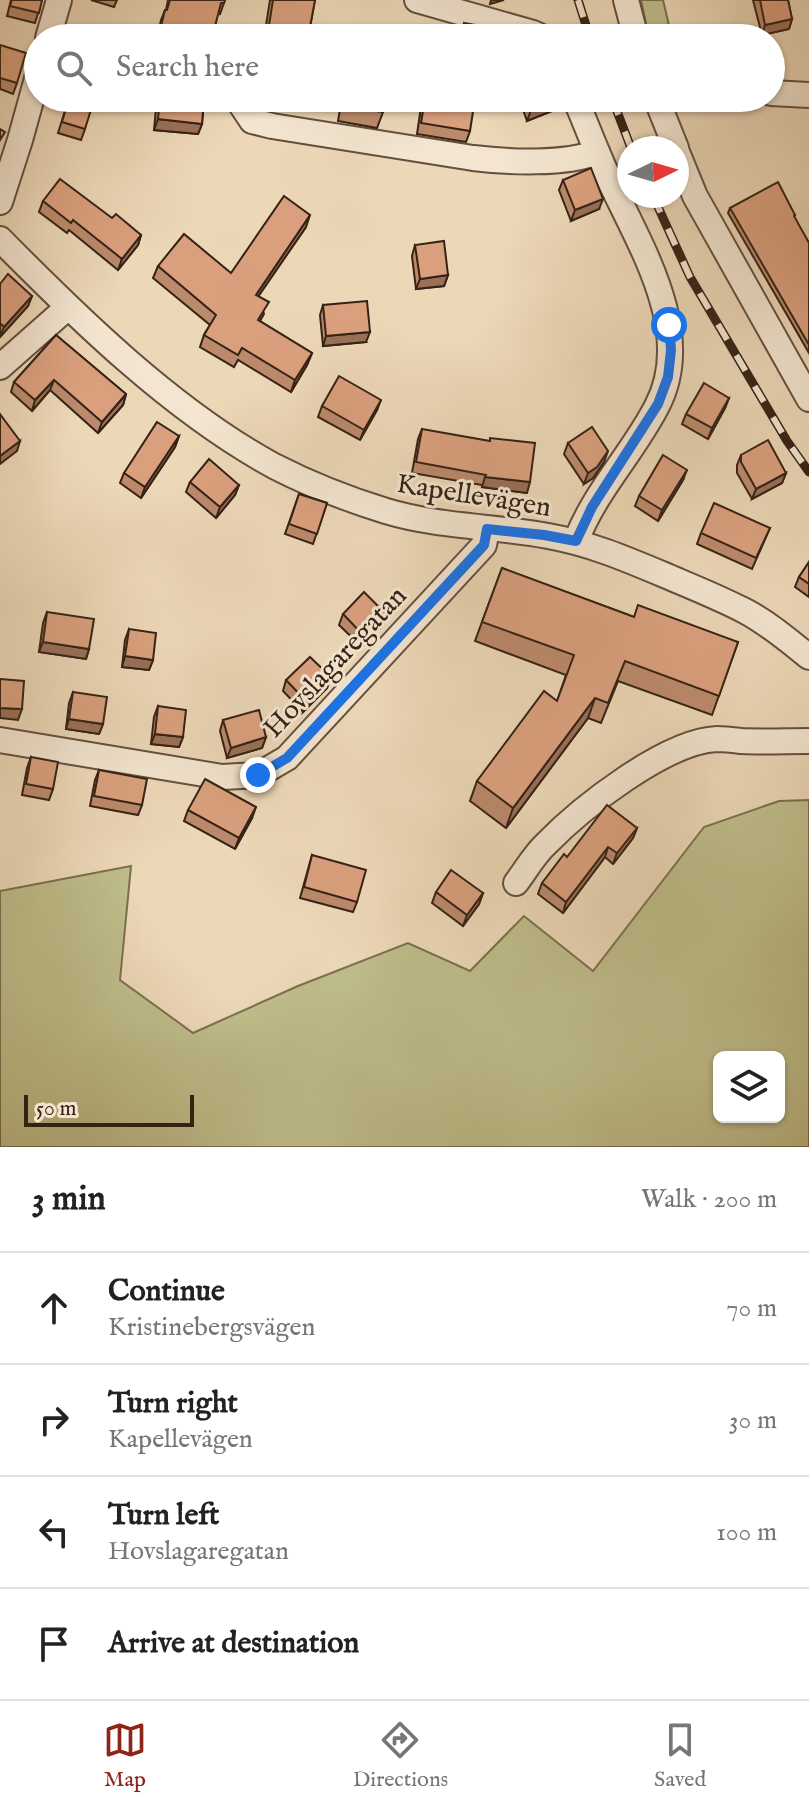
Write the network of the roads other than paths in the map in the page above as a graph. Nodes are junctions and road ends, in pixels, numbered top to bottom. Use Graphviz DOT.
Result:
graph roads {
  1 [pos="59,0"];
  2 [pos="417,0"];
  3 [pos="626,0"];
  4 [pos="52,24"];
  5 [pos="501,24"];
  6 [pos="632,24"];
  7 [pos="785,94"];
  8 [pos="809,95"];
  9 [pos="27,112"];
  10 [pos="246,112"];
  11 [pos="581,112"];
  12 [pos="661,112"];
  13 [pos="671,136"];
  14 [pos="597,152"];
  15 [pos="689,181"];
  16 [pos="0,202"];
  17 [pos="0,239"];
  18 [pos="68,307"];
  19 [pos="0,367"];
  20 [pos="809,399"];
  21 [pos="487,529"];
  22 [pos="576,541"];
  23 [pos="809,657"];
  24 [pos="0,740"];
  25 [pos="809,741"];
  26 [pos="516,883"];
  1 -- 4 [label="street"];
  2 -- 5 [label="street"];
  3 -- 6 [label="street"];
  7 -- 8 [label="street"];
  9 -- 16 [label="street"];
  10 -- 14 [label="street"];
  11 -- 14 [label="street"];
  12 -- 13 [label="street"];
  14 -- 22 [label="street"];
  15 -- 20 [label="street"];
  17 -- 18 [label="street, Kapellevägen"];
  18 -- 19 [label="street"];
  18 -- 21 [label="street, Kapellevägen"];
  21 -- 22 [label="street, Kapellevägen"];
  21 -- 24 [label="street, Hovslagaregatan"];
  22 -- 23 [label="street, Kapellevägen"];
  25 -- 26 [label="street"];
}
